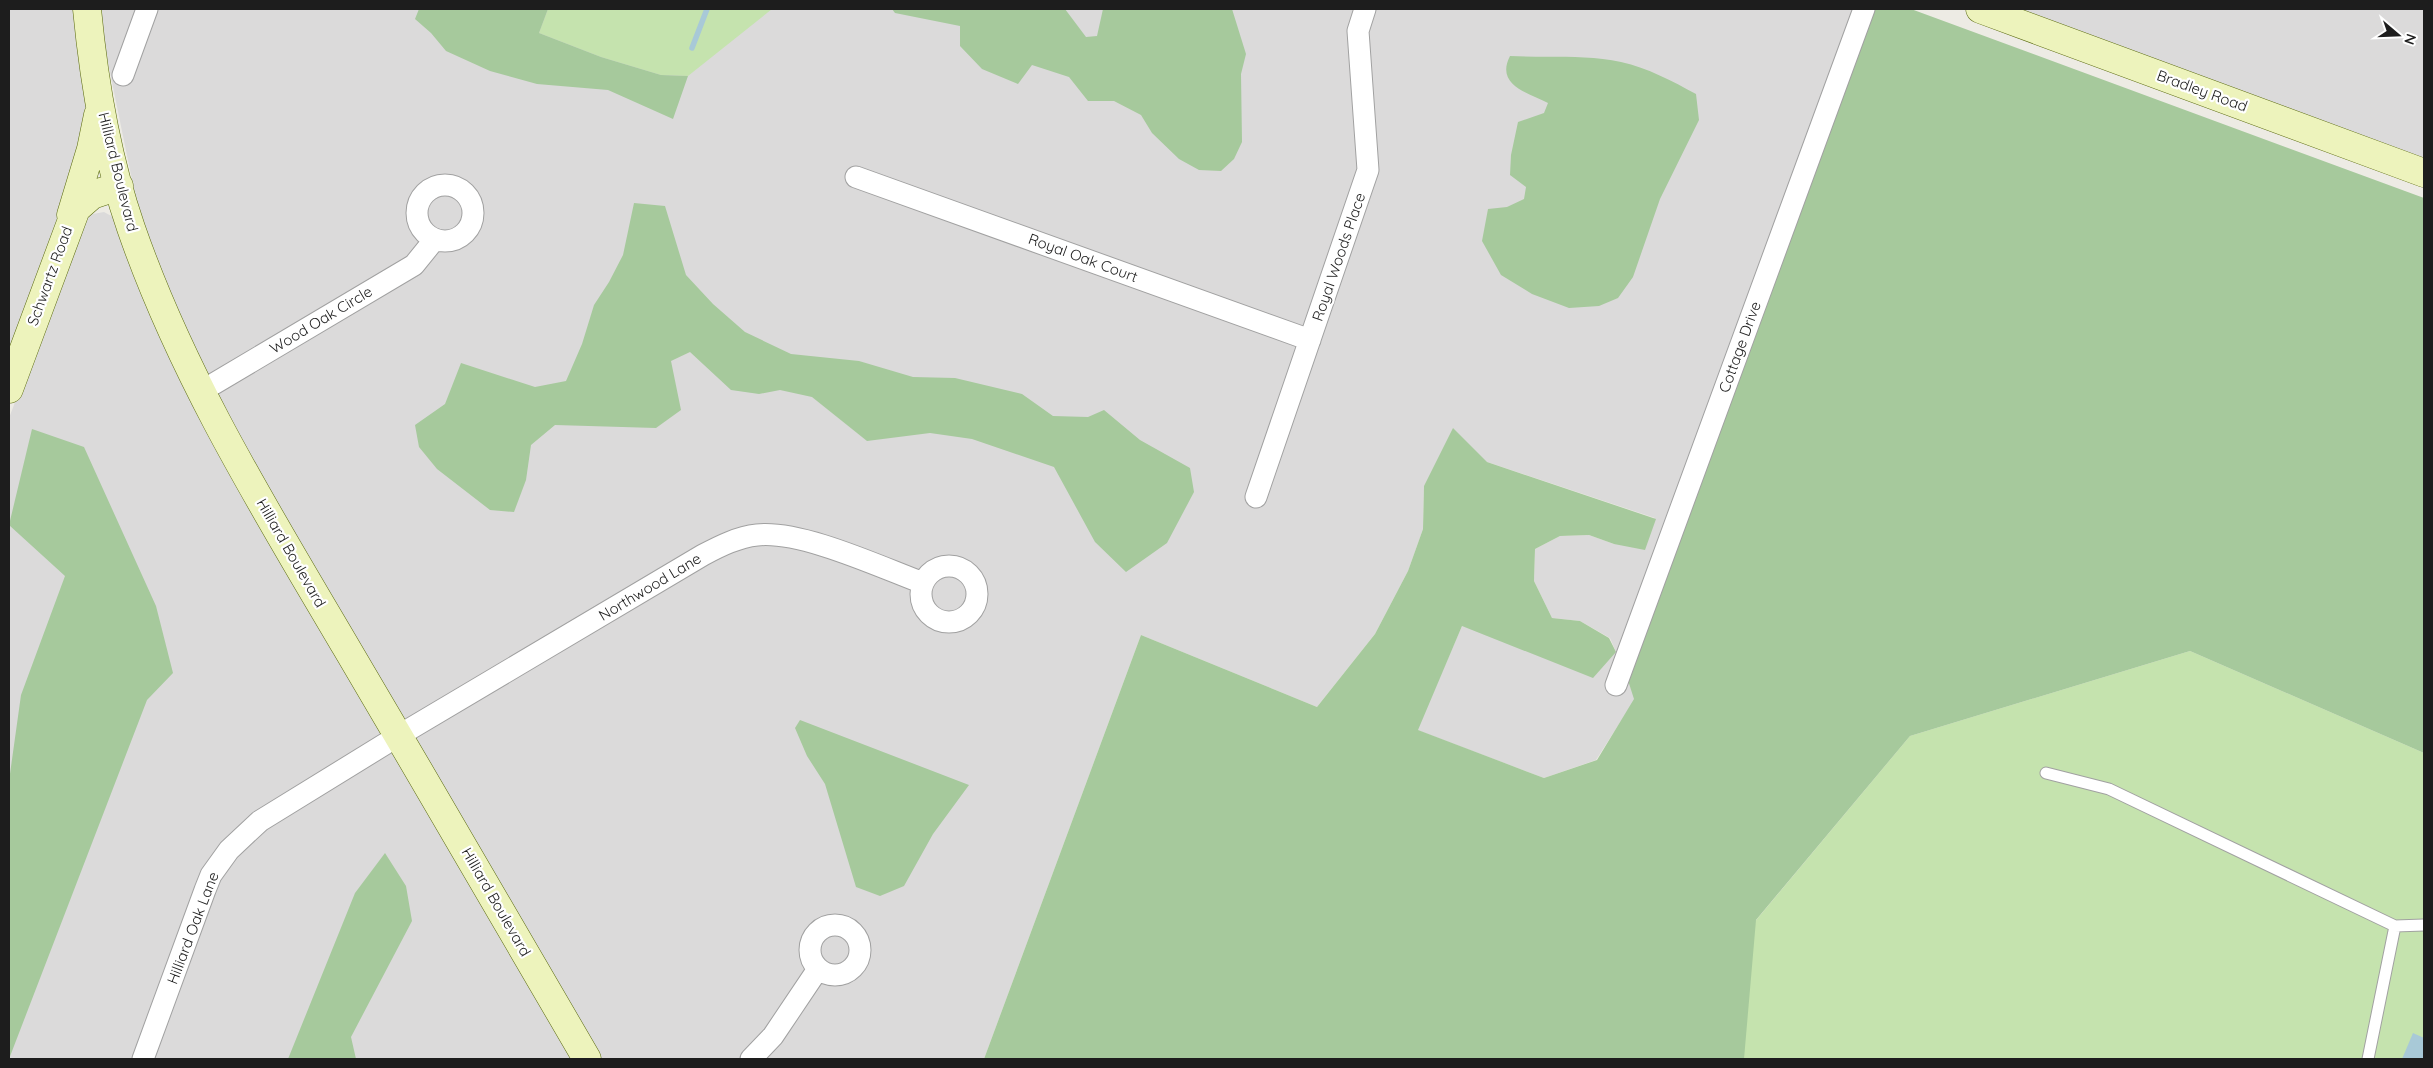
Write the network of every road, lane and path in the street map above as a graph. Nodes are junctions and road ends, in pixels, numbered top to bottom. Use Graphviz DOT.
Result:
graph roads {
  1 [pos="87,9"];
  2 [pos="147,9"];
  3 [pos="1365,9"];
  4 [pos="1864,9"];
  5 [pos="1980,9"];
  6 [pos="123,75"];
  7 [pos="101,100"];
  8 [pos="2424,173"];
  9 [pos="856,177"];
  10 [pos="119,186"];
  11 [pos="67,229"];
  12 [pos="435,239"];
  13 [pos="1310,340"];
  14 [pos="9,389"];
  15 [pos="200,392"];
  16 [pos="1256,497"];
  17 [pos="922,583"];
  18 [pos="1616,685"];
  19 [pos="398,736"];
  20 [pos="2046,773"];
  21 [pos="2424,925"];
  22 [pos="2395,926"];
  23 [pos="818,969"];
  24 [pos="143,1059"];
  25 [pos="587,1059"];
  26 [pos="751,1059"];
  27 [pos="2368,1059"];
  1 -- 7 [label="street, Hilliard Boulevard"];
  2 -- 6 [label="street"];
  3 -- 13 [label="street, Royal Woods Place"];
  4 -- 18 [label="street, Cottage Drive"];
  5 -- 8 [label="street, Bradley Road"];
  7 -- 10 [label="street, Hilliard Boulevard"];
  7 -- 11 [label="street"];
  9 -- 13 [label="street, Royal Oak Court"];
  10 -- 11 [label="street, Schwartz Road"];
  10 -- 15 [label="street, Hilliard Boulevard"];
  11 -- 14 [label="street, Schwartz Road"];
  12 -- 15 [label="street, Wood Oak Circle"];
  13 -- 16 [label="street, Royal Woods Place"];
  15 -- 19 [label="street, Hilliard Boulevard"];
  17 -- 19 [label="street, Northwood Lane"];
  19 -- 24 [label="street, Hilliard Oak Lane"];
  19 -- 25 [label="street, Hilliard Boulevard"];
  20 -- 22 [label="lane"];
  21 -- 22 [label="lane"];
  22 -- 27 [label="lane"];
  23 -- 26 [label="street"];
}
